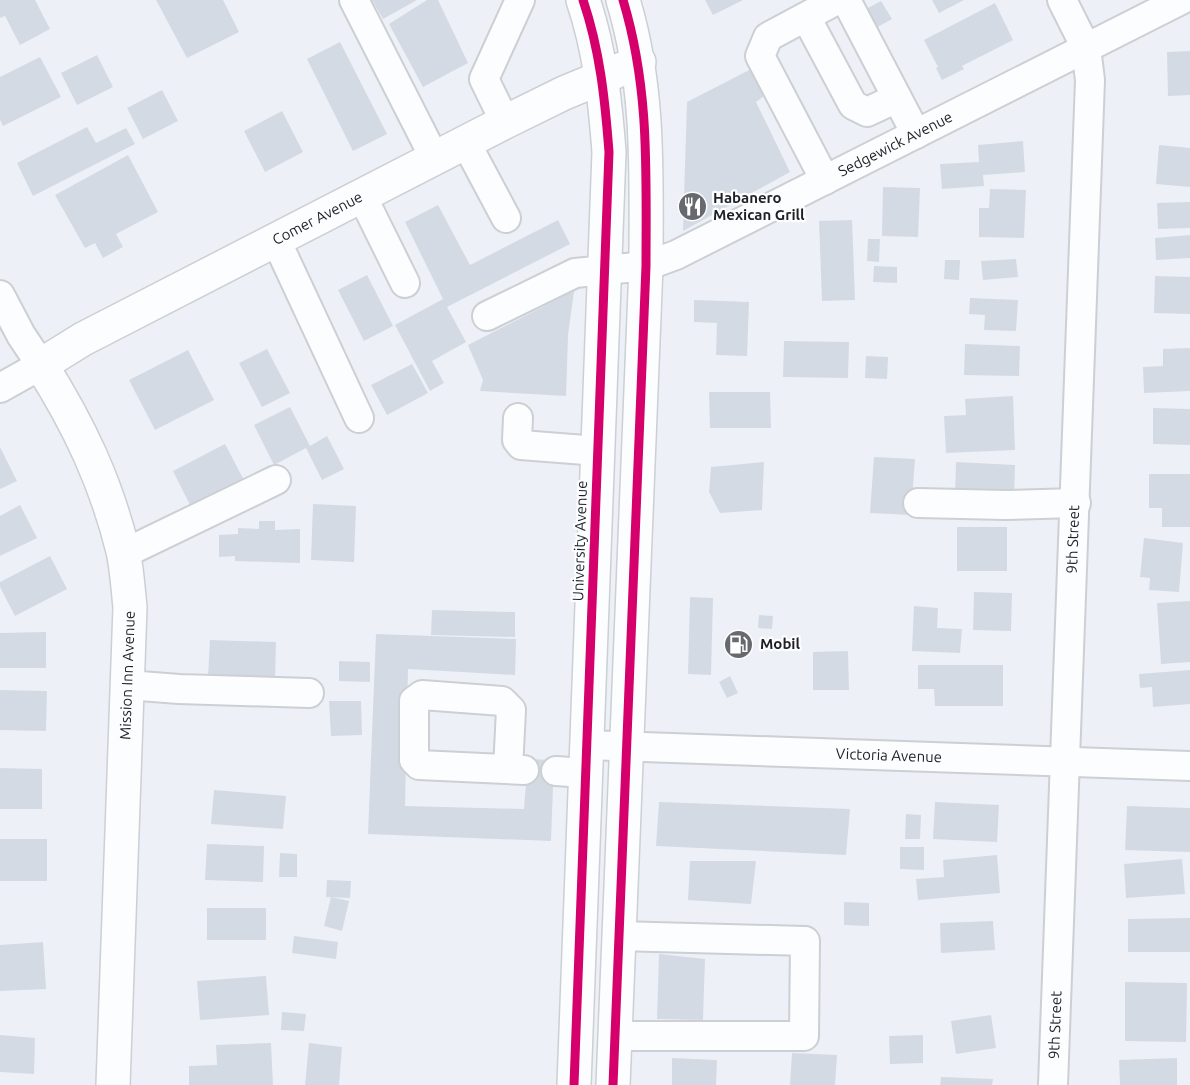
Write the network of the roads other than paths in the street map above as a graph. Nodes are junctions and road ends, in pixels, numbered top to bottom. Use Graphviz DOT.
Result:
graph roads {
  1 [pos="354,0"];
  2 [pos="520,0"];
  3 [pos="583,0"];
  4 [pos="623,0"];
  5 [pos="837,0"];
  6 [pos="846,0"];
  7 [pos="1062,0"];
  8 [pos="1181,0"];
  9 [pos="806,17"];
  10 [pos="1086,48"];
  11 [pos="639,62"];
  12 [pos="602,77"];
  13 [pos="897,99"];
  14 [pos="505,122"];
  15 [pos="916,134"];
  16 [pos="466,143"];
  17 [pos="435,159"];
  18 [pos="825,180"];
  19 [pos="362,196"];
  20 [pos="506,218"];
  21 [pos="276,240"];
  22 [pos="646,266"];
  23 [pos="605,269"];
  24 [pos="405,283"];
  25 [pos="0,295"];
  26 [pos="487,316"];
  27 [pos="40,365"];
  28 [pos="0,388"];
  29 [pos="359,418"];
  30 [pos="518,418"];
  31 [pos="598,451"];
  32 [pos="276,480"];
  33 [pos="918,503"];
  34 [pos="1076,503"];
  35 [pos="123,554"];
  36 [pos="128,685"];
  37 [pos="309,693"];
  38 [pos="628,746"];
  39 [pos="1067,761"];
  40 [pos="576,763"];
  41 [pos="1190,766"];
  42 [pos="618,936"];
  43 [pos="615,1036"];
  44 [pos="113,1085"];
  45 [pos="574,1085"];
  46 [pos="613,1085"];
  47 [pos="1053,1085"];
  1 -- 17 [label="street"];
  2 -- 14 [label="street"];
  3 -- 12 [label="main road, University Avenue"];
  4 -- 11 [label="main road"];
  5 -- 9 [label="street"];
  6 -- 13 [label="street"];
  7 -- 10 [label="street, 9th Street"];
  8 -- 10 [label="street, Sedgewick Avenue"];
  9 -- 13 [label="street"];
  9 -- 18 [label="street"];
  10 -- 15 [label="street, Sedgewick Avenue"];
  10 -- 34 [label="street, 9th Street"];
  11 -- 12 [label="main road, Comer Avenue"];
  11 -- 22 [label="main road"];
  12 -- 14 [label="main road, Comer Avenue"];
  12 -- 23 [label="main road, University Avenue"];
  13 -- 15 [label="street"];
  14 -- 16 [label="main road, Comer Avenue"];
  15 -- 18 [label="street, Sedgewick Avenue"];
  16 -- 17 [label="main road, Comer Avenue"];
  16 -- 20 [label="street"];
  17 -- 19 [label="main road, Comer Avenue"];
  18 -- 22 [label="street, Sedgewick Avenue"];
  19 -- 21 [label="main road, Comer Avenue"];
  19 -- 24 [label="street"];
  21 -- 27 [label="main road, Comer Avenue"];
  21 -- 29 [label="street"];
  22 -- 23 [label="street, Sedgewick Avenue"];
  22 -- 38 [label="main road"];
  23 -- 26 [label="street, Sedgewick Avenue"];
  23 -- 31 [label="main road, University Avenue"];
  25 -- 27 [label="street, Mission Inn Avenue"];
  27 -- 28 [label="street, Comer Avenue"];
  27 -- 35 [label="main road, Mission Inn Avenue"];
  30 -- 31 [label="street"];
  31 -- 40 [label="main road, University Avenue"];
  32 -- 35 [label="street"];
  33 -- 34 [label="street"];
  34 -- 39 [label="street, 9th Street"];
  35 -- 36 [label="main road, Mission Inn Avenue"];
  36 -- 37 [label="street"];
  36 -- 44 [label="main road, Mission Inn Avenue"];
  38 -- 39 [label="street, Victoria Avenue"];
  38 -- 40 [label="street, Victoria Avenue"];
  38 -- 42 [label="main road"];
  39 -- 41 [label="street, Victoria Avenue"];
  39 -- 47 [label="street, 9th Street"];
  40 -- 45 [label="main road, University Avenue"];
  42 -- 43 [label="main road"];
  42 -- 43 [label="street"];
  43 -- 46 [label="main road"];
}
